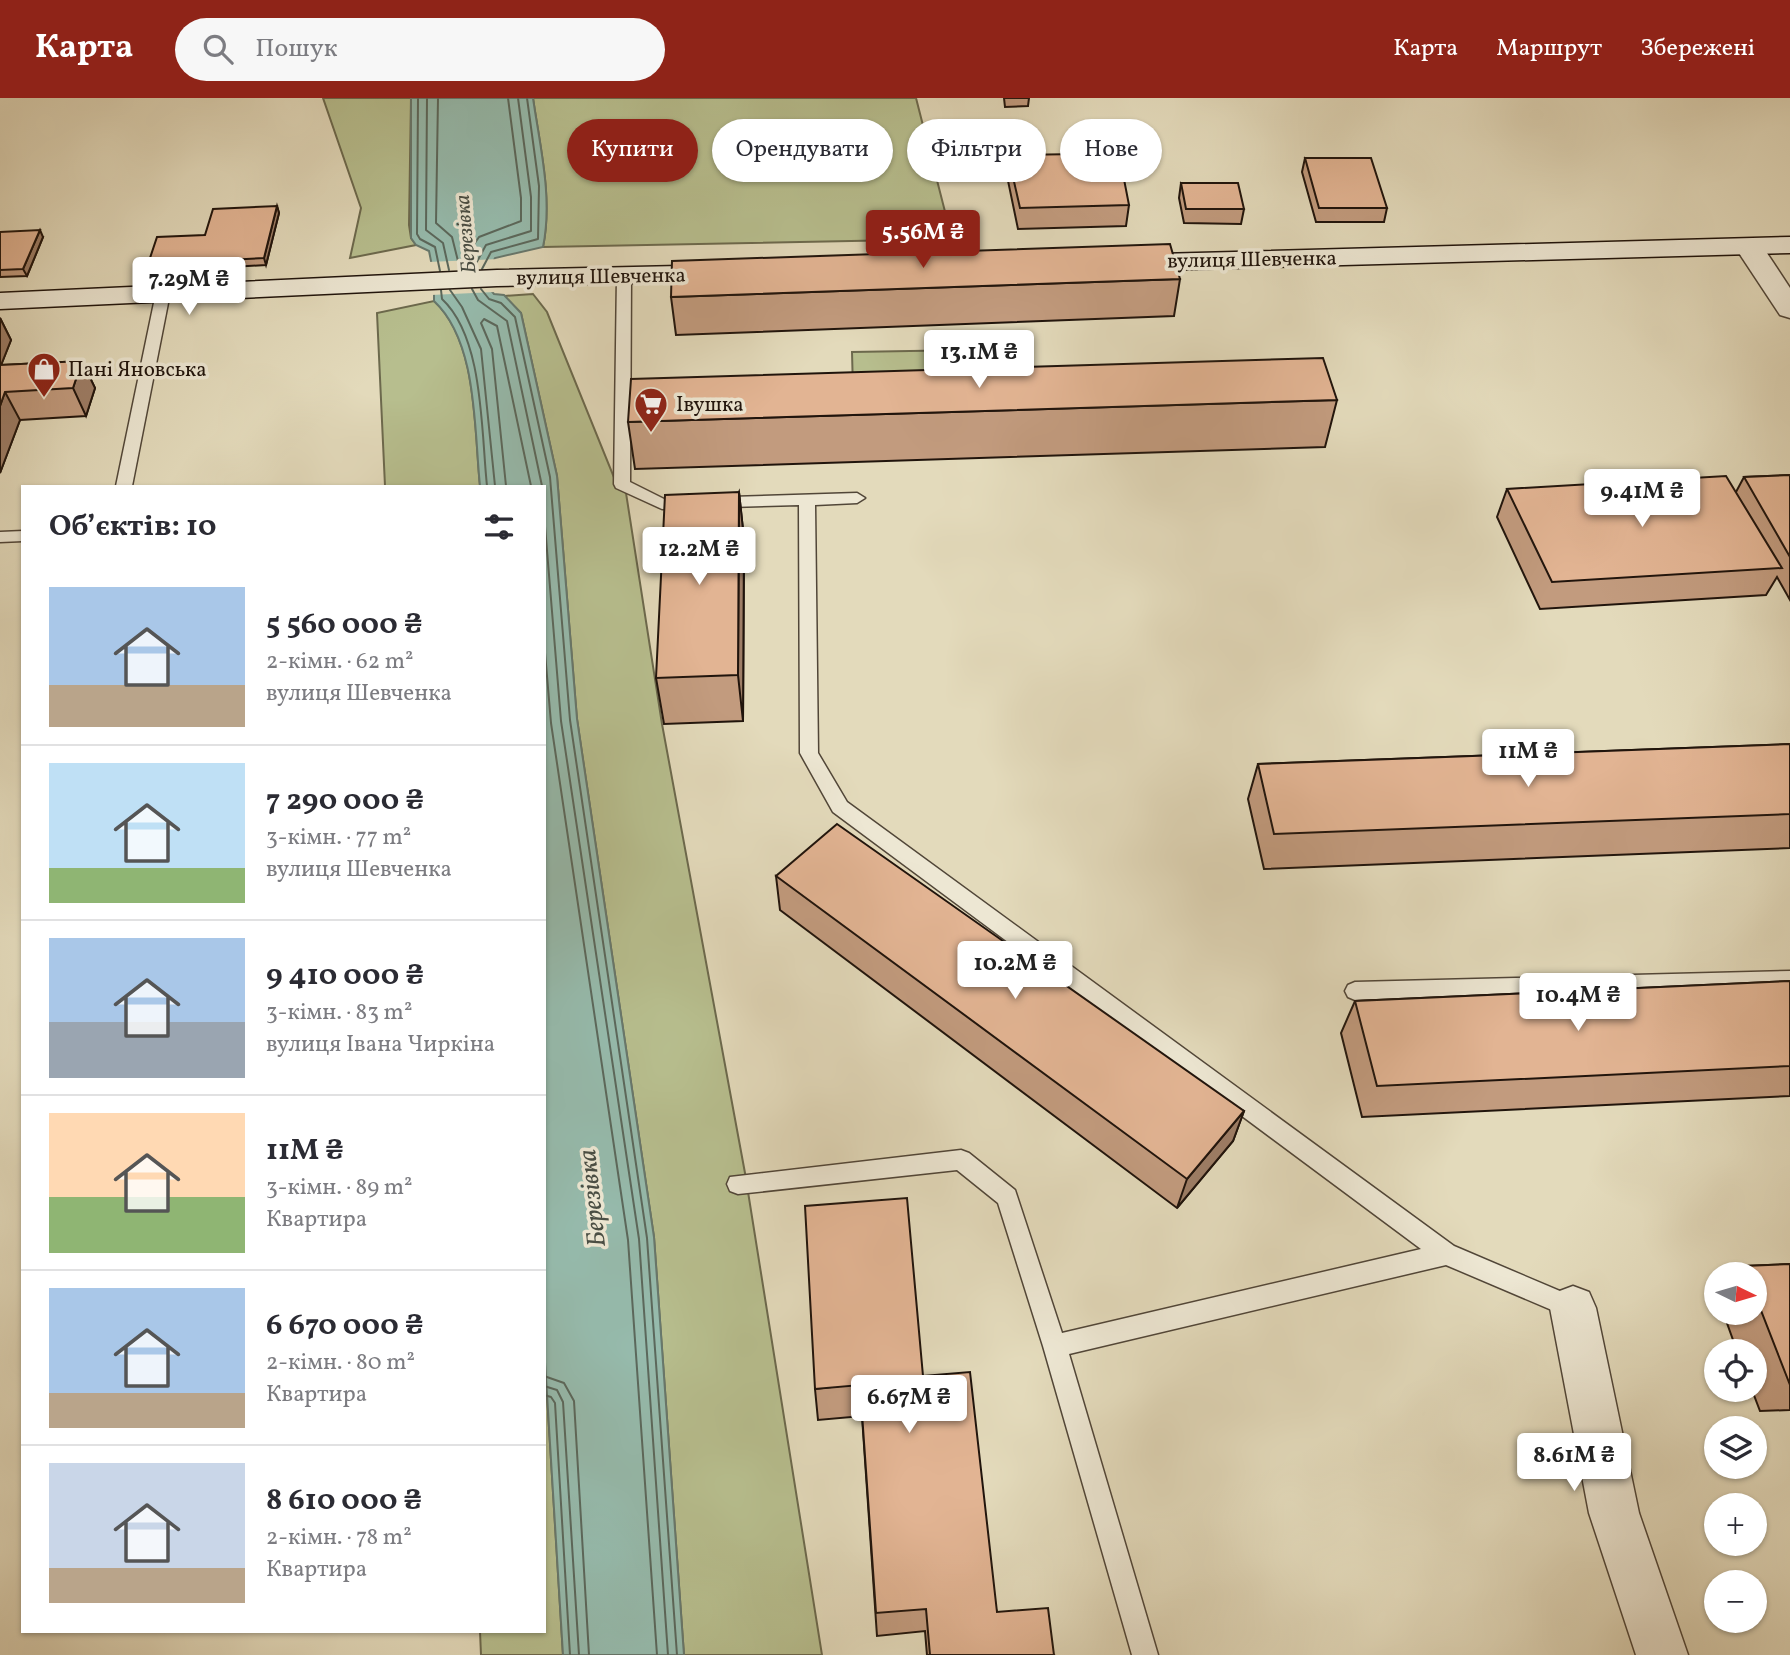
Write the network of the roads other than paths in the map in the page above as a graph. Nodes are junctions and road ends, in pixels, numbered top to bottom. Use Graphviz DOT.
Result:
graph roads {
  1 [pos="1790,245"];
  2 [pos="1749,247"];
  3 [pos="1096,264"];
  4 [pos="749,272"];
  5 [pos="624,276"];
  6 [pos="163,293"];
  7 [pos="0,301"];
  8 [pos="1790,309"];
  9 [pos="124,485"];
  10 [pos="857,498"];
  11 [pos="807,500"];
  12 [pos="21,536"];
  13 [pos="0,537"];
  14 [pos="1790,979"];
  15 [pos="1355,991"];
  16 [pos="737,1184"];
  17 [pos="1446,1254"];
  18 [pos="1573,1308"];
  19 [pos="1055,1346"];
  20 [pos="1145,1655"];
  21 [pos="1662,1655"];
  1 -- 2 [label="main road, вулиця Шевченка"];
  2 -- 3 [label="main road, вулиця Шевченка"];
  2 -- 8 [label="main road"];
  4 -- 5 [label="main road, вулиця Шевченка"];
  5 -- 6 [label="main road, вулиця Шевченка"];
  5 -- 11 [label="lane"];
  6 -- 7 [label="main road, вулиця Шевченка"];
  6 -- 9 [label="lane"];
  10 -- 11 [label="lane"];
  11 -- 17 [label="lane"];
  12 -- 13 [label="lane"];
  14 -- 15 [label="lane"];
  16 -- 19 [label="lane"];
  17 -- 18 [label="lane"];
  17 -- 19 [label="lane"];
  18 -- 21 [label="main road"];
  19 -- 20 [label="lane"];
}
